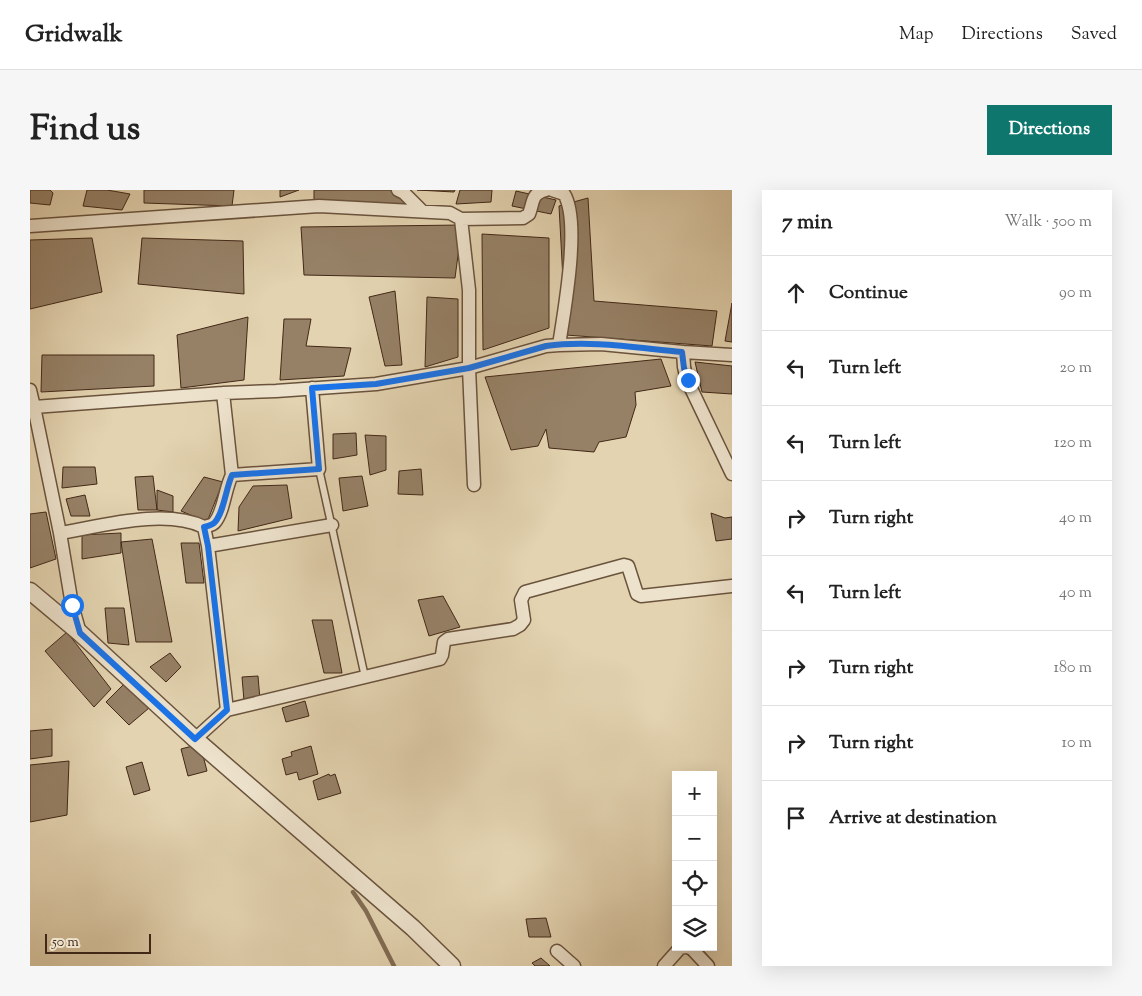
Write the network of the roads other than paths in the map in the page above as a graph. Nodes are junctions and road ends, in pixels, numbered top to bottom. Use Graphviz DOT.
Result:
graph roads {
  1 [pos="398,190"];
  2 [pos="546,190"];
  3 [pos="552,190"];
  4 [pos="422,211"];
  5 [pos="461,219"];
  6 [pos="30,226"];
  7 [pos="559,345"];
  8 [pos="682,352"];
  9 [pos="732,356"];
  10 [pos="469,368"];
  11 [pos="312,388"];
  12 [pos="30,390"];
  13 [pos="224,392"];
  14 [pos="34,407"];
  15 [pos="319,469"];
  16 [pos="732,474"];
  17 [pos="232,475"];
  18 [pos="474,485"];
  19 [pos="332,525"];
  20 [pos="204,527"];
  21 [pos="60,533"];
  22 [pos="208,546"];
  23 [pos="732,586"];
  24 [pos="30,591"];
  25 [pos="80,633"];
  26 [pos="365,677"];
  27 [pos="227,710"];
  28 [pos="195,739"];
  29 [pos="557,951"];
  30 [pos="677,951"];
  31 [pos="694,951"];
  32 [pos="452,966"];
  33 [pos="574,966"];
  34 [pos="664,966"];
  35 [pos="708,966"];
  1 -- 4 [label="street"];
  2 -- 5 [label="street"];
  3 -- 7 [label="street"];
  4 -- 5 [label="street"];
  4 -- 6 [label="street"];
  5 -- 10 [label="street"];
  7 -- 8 [label="street"];
  7 -- 10 [label="street"];
  8 -- 9 [label="street"];
  8 -- 16 [label="street"];
  10 -- 11 [label="street"];
  10 -- 18 [label="street"];
  11 -- 13 [label="street"];
  11 -- 15 [label="street"];
  12 -- 14 [label="street"];
  13 -- 14 [label="street"];
  13 -- 17 [label="street"];
  14 -- 21 [label="street"];
  15 -- 17 [label="street"];
  15 -- 19 [label="lane"];
  17 -- 20 [label="street"];
  19 -- 22 [label="street"];
  19 -- 26 [label="lane"];
  20 -- 21 [label="street"];
  20 -- 22 [label="street"];
  21 -- 25 [label="street"];
  22 -- 27 [label="street"];
  23 -- 26 [label="street"];
  24 -- 25 [label="street"];
  25 -- 28 [label="street"];
  26 -- 27 [label="street"];
  27 -- 28 [label="street"];
  28 -- 32 [label="street"];
  29 -- 33 [label="street"];
  30 -- 34 [label="street"];
  31 -- 35 [label="street"];
}
